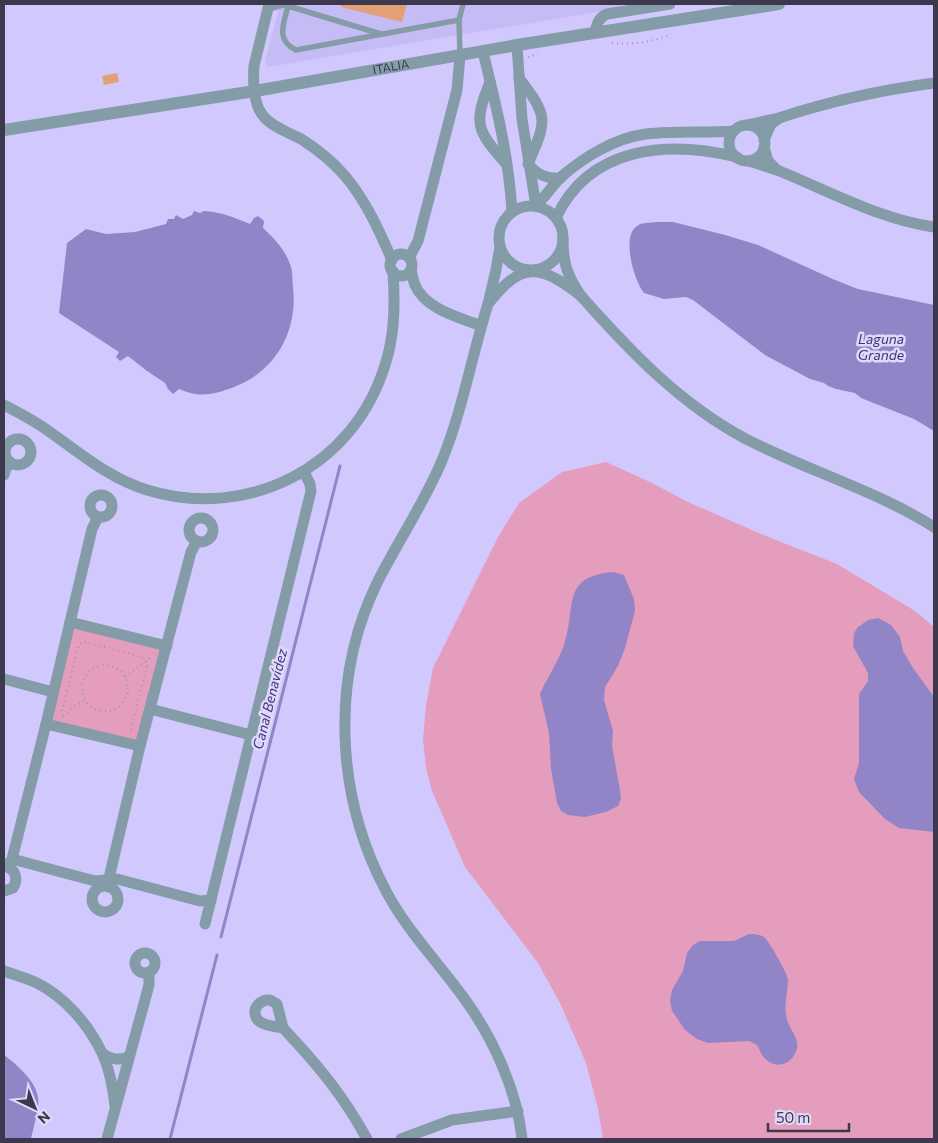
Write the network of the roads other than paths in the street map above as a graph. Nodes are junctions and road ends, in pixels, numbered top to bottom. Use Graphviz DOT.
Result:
graph roads {
  1 [pos="463,4"];
  2 [pos="670,4"];
  3 [pos="779,4"];
  4 [pos="642,5"];
  5 [pos="268,6"];
  6 [pos="288,6"];
  7 [pos="459,20"];
  8 [pos="646,25"];
  9 [pos="596,33"];
  10 [pos="381,34"];
  11 [pos="518,45"];
  12 [pos="482,52"];
  13 [pos="460,56"];
  14 [pos="520,78"];
  15 [pos="490,82"];
  16 [pos="934,82"];
  17 [pos="255,91"];
  18 [pos="779,118"];
  19 [pos="747,125"];
  20 [pos="4,130"];
  21 [pos="734,131"];
  22 [pos="764,143"];
  23 [pos="736,157"];
  24 [pos="749,161"];
  25 [pos="528,164"];
  26 [pos="508,166"];
  27 [pos="777,170"];
  28 [pos="561,178"];
  29 [pos="536,206"];
  30 [pos="512,212"];
  31 [pos="556,218"];
  32 [pos="934,227"];
  33 [pos="563,239"];
  34 [pos="500,248"];
  35 [pos="392,266"];
  36 [pos="409,266"];
  37 [pos="532,271"];
  38 [pos="581,296"];
  39 [pos="488,304"];
  40 [pos="394,311"];
  41 [pos="481,326"];
  42 [pos="4,405"];
  43 [pos="11,463"];
  44 [pos="304,472"];
  45 [pos="4,475"];
  46 [pos="115,477"];
  47 [pos="105,496"];
  48 [pos="98,517"];
  49 [pos="934,527"];
  50 [pos="197,541"];
  51 [pos="70,622"];
  52 [pos="167,646"];
  53 [pos="4,679"];
  54 [pos="53,692"];
  55 [pos="150,709"];
  56 [pos="46,724"];
  57 [pos="251,735"];
  58 [pos="140,746"];
  59 [pos="8,864"];
  60 [pos="109,883"];
  61 [pos="4,892"];
  62 [pos="211,900"];
  63 [pos="205,924"];
  64 [pos="4,971"];
  65 [pos="149,972"];
  66 [pos="283,1028"];
  67 [pos="103,1054"];
  68 [pos="128,1057"];
  69 [pos="115,1106"];
  70 [pos="518,1111"];
  71 [pos="107,1139"];
  72 [pos="367,1139"];
  73 [pos="401,1139"];
  74 [pos="522,1139"];
  1 -- 7 [label="lane"];
  2 -- 4 [label="street"];
  3 -- 8 [label="street, ITALIA"];
  4 -- 8 [label="street"];
  4 -- 9 [label="street"];
  5 -- 6 [label="lane"];
  5 -- 17 [label="street"];
  6 -- 10 [label="lane"];
  6 -- 10 [label="lane"];
  7 -- 10 [label="lane"];
  7 -- 13 [label="lane"];
  8 -- 9 [label="street, ITALIA"];
  9 -- 11 [label="street, ITALIA"];
  11 -- 12 [label="street, ITALIA"];
  11 -- 14 [label="street"];
  12 -- 13 [label="street, ITALIA"];
  12 -- 15 [label="street"];
  13 -- 17 [label="street, ITALIA"];
  13 -- 36 [label="street"];
  14 -- 25 [label="street"];
  14 -- 25 [label="street"];
  15 -- 26 [label="street"];
  15 -- 26 [label="street"];
  16 -- 18 [label="street"];
  17 -- 20 [label="street, ITALIA"];
  17 -- 35 [label="street"];
  18 -- 19 [label="street"];
  18 -- 22 [label="street"];
  19 -- 21 [label="street"];
  19 -- 22 [label="street"];
  21 -- 23 [label="street"];
  21 -- 28 [label="street"];
  22 -- 24 [label="street"];
  22 -- 27 [label="street"];
  23 -- 24 [label="street"];
  23 -- 31 [label="street"];
  24 -- 27 [label="street"];
  25 -- 28 [label="street"];
  25 -- 29 [label="street"];
  26 -- 30 [label="street"];
  27 -- 32 [label="street"];
  28 -- 29 [label="street"];
  29 -- 30 [label="street"];
  29 -- 31 [label="street"];
  30 -- 34 [label="street"];
  31 -- 33 [label="street"];
  33 -- 37 [label="street"];
  33 -- 38 [label="street"];
  34 -- 37 [label="street"];
  34 -- 39 [label="street"];
  35 -- 36 [label="street"];
  35 -- 36 [label="street"];
  35 -- 40 [label="street"];
  36 -- 40 [label="street"];
  36 -- 41 [label="street"];
  37 -- 38 [label="street"];
  37 -- 39 [label="street"];
  38 -- 49 [label="street"];
  39 -- 41 [label="street"];
  40 -- 44 [label="street"];
  41 -- 70 [label="street"];
  42 -- 46 [label="street"];
  43 -- 45 [label="street"];
  44 -- 46 [label="street"];
  44 -- 57 [label="street"];
  46 -- 47 [label="street"];
  47 -- 48 [label="street"];
  47 -- 48 [label="street"];
  48 -- 51 [label="street"];
  50 -- 52 [label="street"];
  51 -- 52 [label="street"];
  51 -- 54 [label="street"];
  52 -- 55 [label="street"];
  53 -- 54 [label="street"];
  54 -- 56 [label="street"];
  55 -- 57 [label="street"];
  55 -- 58 [label="street"];
  56 -- 58 [label="street"];
  56 -- 59 [label="street"];
  57 -- 62 [label="street"];
  58 -- 60 [label="street"];
  59 -- 60 [label="street"];
  59 -- 61 [label="street"];
  60 -- 62 [label="street"];
  62 -- 63 [label="street"];
  64 -- 67 [label="street"];
  65 -- 68 [label="street"];
  66 -- 72 [label="street"];
  67 -- 68 [label="street"];
  67 -- 69 [label="street"];
  68 -- 69 [label="street"];
  69 -- 71 [label="street"];
  70 -- 73 [label="street"];
  70 -- 74 [label="street"];
}
